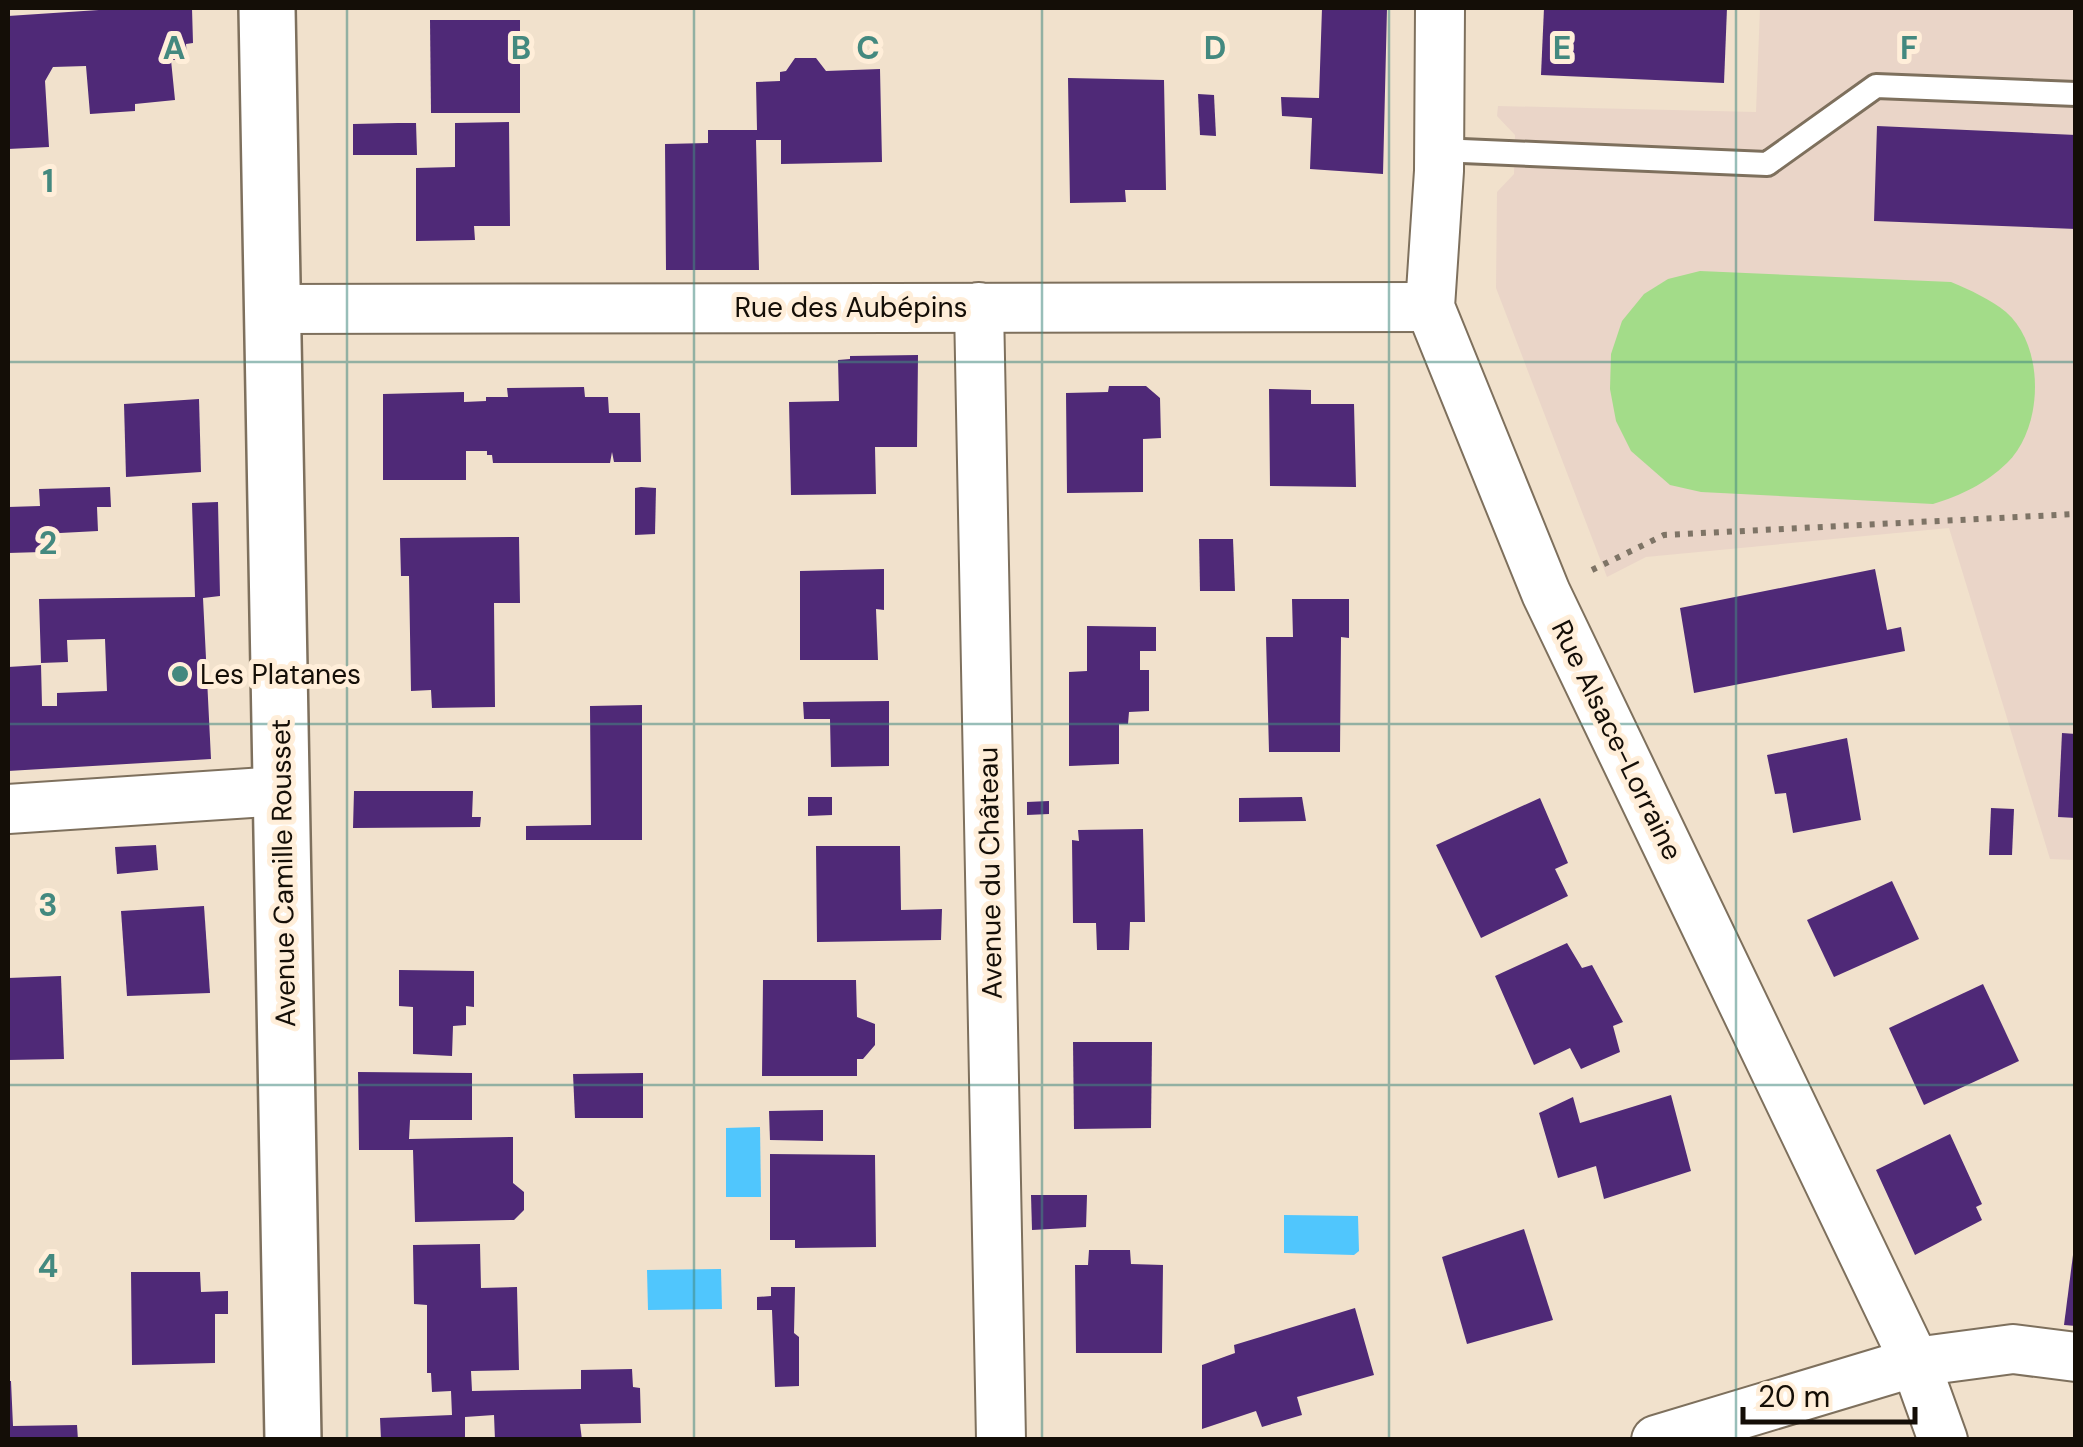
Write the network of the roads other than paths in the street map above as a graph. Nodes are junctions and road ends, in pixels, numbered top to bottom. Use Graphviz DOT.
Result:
graph roads {
  1 [pos="267,8"];
  2 [pos="1440,8"];
  3 [pos="2076,94"];
  4 [pos="1439,150"];
  5 [pos="1430,306"];
  6 [pos="979,307"];
  7 [pos="273,309"];
  8 [pos="281,791"];
  9 [pos="8,809"];
  10 [pos="2076,1357"];
  11 [pos="1916,1362"];
  12 [pos="293,1440"];
  13 [pos="1002,1440"];
  14 [pos="1656,1440"];
  15 [pos="1944,1440"];
  1 -- 7 [label="street, Avenue Camille Rousset"];
  2 -- 4 [label="street, Rue Alsace-Lorraine"];
  3 -- 4 [label="lane"];
  4 -- 5 [label="street, Rue Alsace-Lorraine"];
  5 -- 6 [label="street, Rue des Aubépins"];
  5 -- 11 [label="street, Rue Alsace-Lorraine"];
  6 -- 7 [label="street, Rue des Aubépins"];
  6 -- 13 [label="street, Avenue du Château"];
  7 -- 8 [label="street, Avenue Camille Rousset"];
  8 -- 9 [label="street"];
  8 -- 12 [label="street, Avenue Camille Rousset"];
  10 -- 11 [label="street"];
  11 -- 14 [label="street"];
  11 -- 15 [label="street, Rue Alsace-Lorraine"];
}
